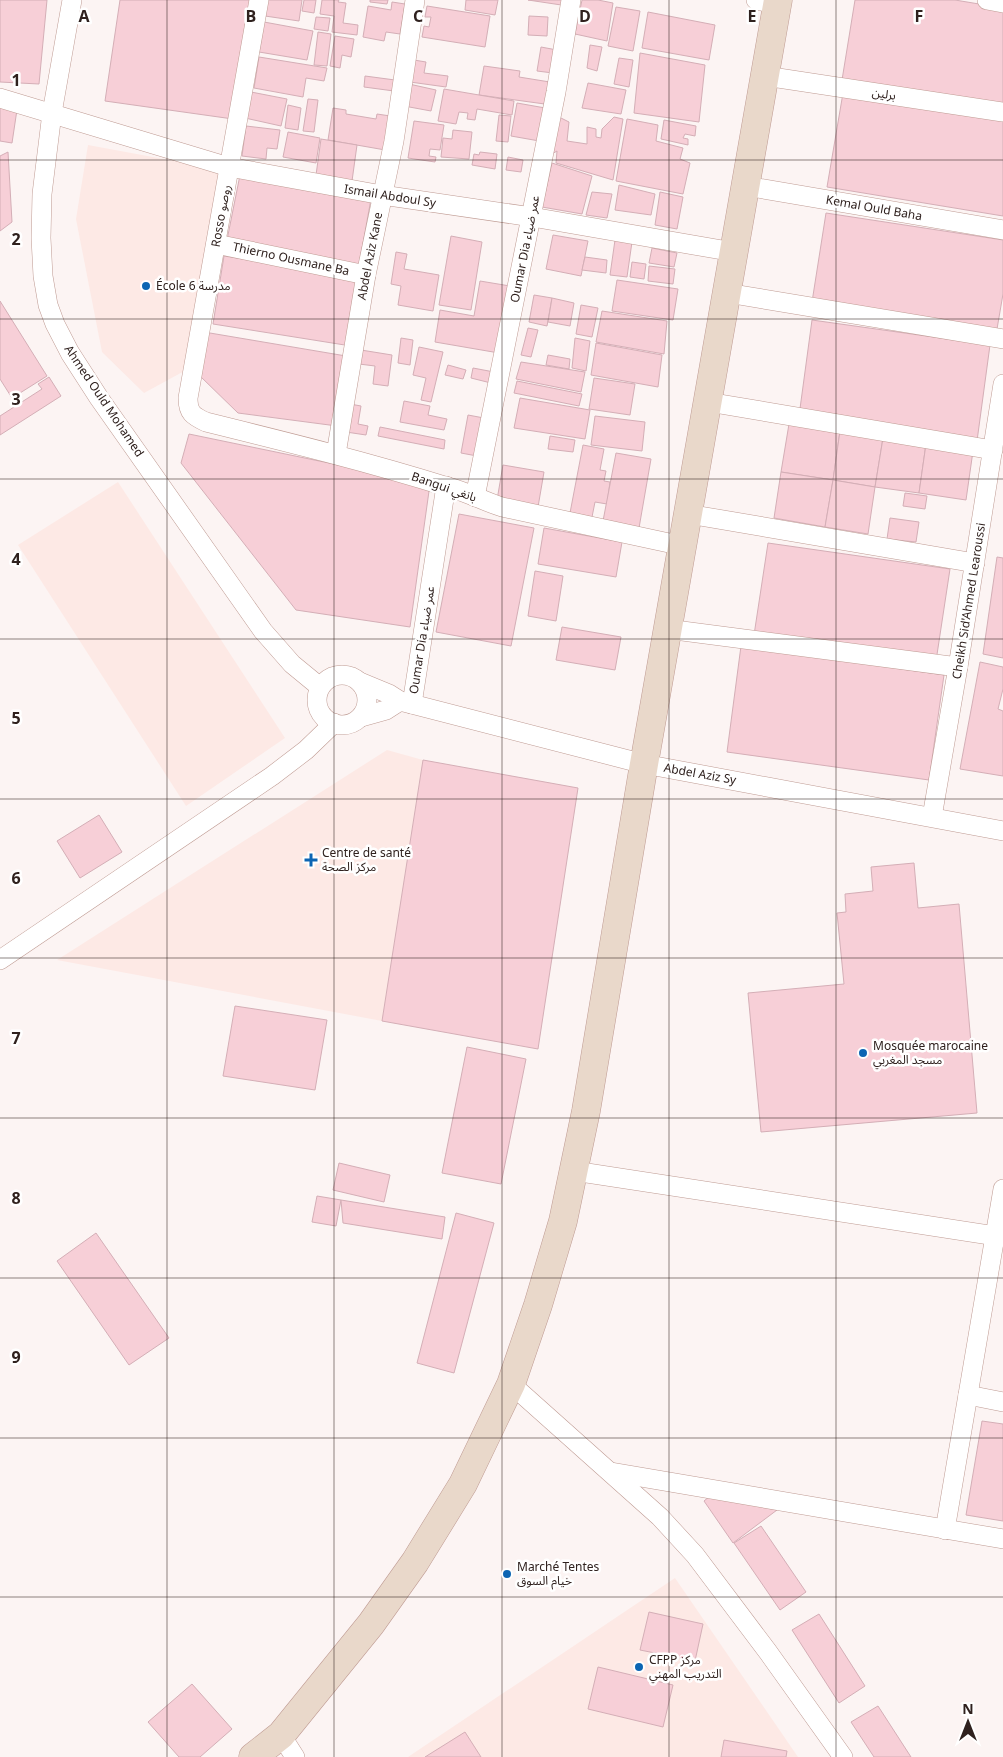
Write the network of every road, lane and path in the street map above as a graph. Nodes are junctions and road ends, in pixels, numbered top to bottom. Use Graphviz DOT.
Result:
graph roads {
  1 [pos="72,0"];
  2 [pos="259,0"];
  3 [pos="415,0"];
  4 [pos="572,0"];
  5 [pos="987,0"];
  6 [pos="771,1"];
  7 [pos="1003,3"];
  8 [pos="765,76"];
  9 [pos="0,98"];
  10 [pos="1003,112"];
  11 [pos="52,113"];
  12 [pos="229,167"];
  13 [pos="746,186"];
  14 [pos="382,195"];
  15 [pos="532,217"];
  16 [pos="1003,230"];
  17 [pos="216,244"];
  18 [pos="734,252"];
  19 [pos="366,275"];
  20 [pos="727,293"];
  21 [pos="1003,339"];
  22 [pos="1003,384"];
  23 [pos="708,402"];
  24 [pos="206,422"];
  25 [pos="993,450"];
  26 [pos="336,454"];
  27 [pos="446,486"];
  28 [pos="475,497"];
  29 [pos="688,514"];
  30 [pos="683,546"];
  31 [pos="975,564"];
  32 [pos="667,630"];
  33 [pos="958,668"];
  34 [pos="360,682"];
  35 [pos="320,687"];
  36 [pos="406,703"];
  37 [pos="361,717"];
  38 [pos="334,724"];
  39 [pos="644,764"];
  40 [pos="932,817"];
  41 [pos="1003,831"];
  42 [pos="0,960"];
  43 [pos="574,1171"];
  44 [pos="1003,1189"];
  45 [pos="999,1236"];
  46 [pos="511,1384"];
  47 [pos="968,1395"];
  48 [pos="1003,1402"];
  49 [pos="611,1472"];
  50 [pos="945,1530"];
  51 [pos="1003,1539"];
  52 [pos="288,1746"];
  53 [pos="253,1757"];
  54 [pos="843,1757"];
  1 -- 11 [label="street, Ahmed Ould Mohamed"];
  2 -- 12 [label="street, Rosso روصو"];
  3 -- 14 [label="street, Abdel Aziz Kane"];
  4 -- 15 [label="street, Oumar Dia عمر ضياء"];
  5 -- 7 [label="street"];
  6 -- 8 [label="street"];
  8 -- 10 [label="street, برلين"];
  8 -- 13 [label="street"];
  9 -- 11 [label="street, Ismail Abdoul Sy"];
  11 -- 12 [label="street, Ismail Abdoul Sy"];
  11 -- 35 [label="street, Ahmed Ould Mohamed"];
  12 -- 14 [label="street, Ismail Abdoul Sy"];
  12 -- 17 [label="street, Rosso روصو"];
  13 -- 16 [label="street, Kemal Ould Baha"];
  13 -- 18 [label="street"];
  14 -- 15 [label="street, Ismail Abdoul Sy"];
  14 -- 19 [label="street, Abdel Aziz Kane"];
  15 -- 18 [label="street, Ismail Abdoul Sy"];
  15 -- 28 [label="street, Oumar Dia عمر ضياء"];
  17 -- 19 [label="street, Thierno Ousmane Ba"];
  17 -- 24 [label="street, Rosso روصو"];
  18 -- 20 [label="street"];
  19 -- 26 [label="street, Abdel Aziz Kane"];
  20 -- 21 [label="street"];
  20 -- 23 [label="street"];
  22 -- 25 [label="street, Cheikh Sid'Ahmed Learoussi"];
  23 -- 25 [label="street"];
  23 -- 29 [label="street"];
  24 -- 26 [label="street, Bangui بانغي"];
  25 -- 31 [label="street, Cheikh Sid'Ahmed Learoussi"];
  26 -- 27 [label="street, Bangui بانغي"];
  27 -- 28 [label="street, Bangui بانغي"];
  27 -- 36 [label="street, Oumar Dia عمر ضياء"];
  28 -- 30 [label="street, Bangui بانغي"];
  29 -- 30 [label="street"];
  29 -- 31 [label="street"];
  30 -- 32 [label="street"];
  31 -- 33 [label="street, Cheikh Sid'Ahmed Learoussi"];
  32 -- 33 [label="street"];
  32 -- 39 [label="street"];
  33 -- 40 [label="street, Cheikh Sid'Ahmed Learoussi"];
  34 -- 35 [label="street"];
  34 -- 36 [label="street, Abdel Aziz Sy"];
  34 -- 37 [label="street"];
  35 -- 38 [label="street"];
  36 -- 37 [label="street"];
  36 -- 39 [label="street, Abdel Aziz Sy"];
  37 -- 38 [label="street"];
  38 -- 42 [label="street"];
  39 -- 40 [label="street, Abdel Aziz Sy"];
  39 -- 43 [label="street"];
  40 -- 41 [label="street, Abdel Aziz Sy"];
  43 -- 45 [label="street"];
  43 -- 46 [label="street"];
  44 -- 45 [label="street"];
  45 -- 47 [label="street"];
  46 -- 49 [label="street"];
  46 -- 52 [label="street"];
  47 -- 48 [label="street"];
  47 -- 50 [label="street"];
  49 -- 50 [label="street"];
  49 -- 54 [label="street"];
  50 -- 51 [label="street"];
  52 -- 53 [label="street"];
}
